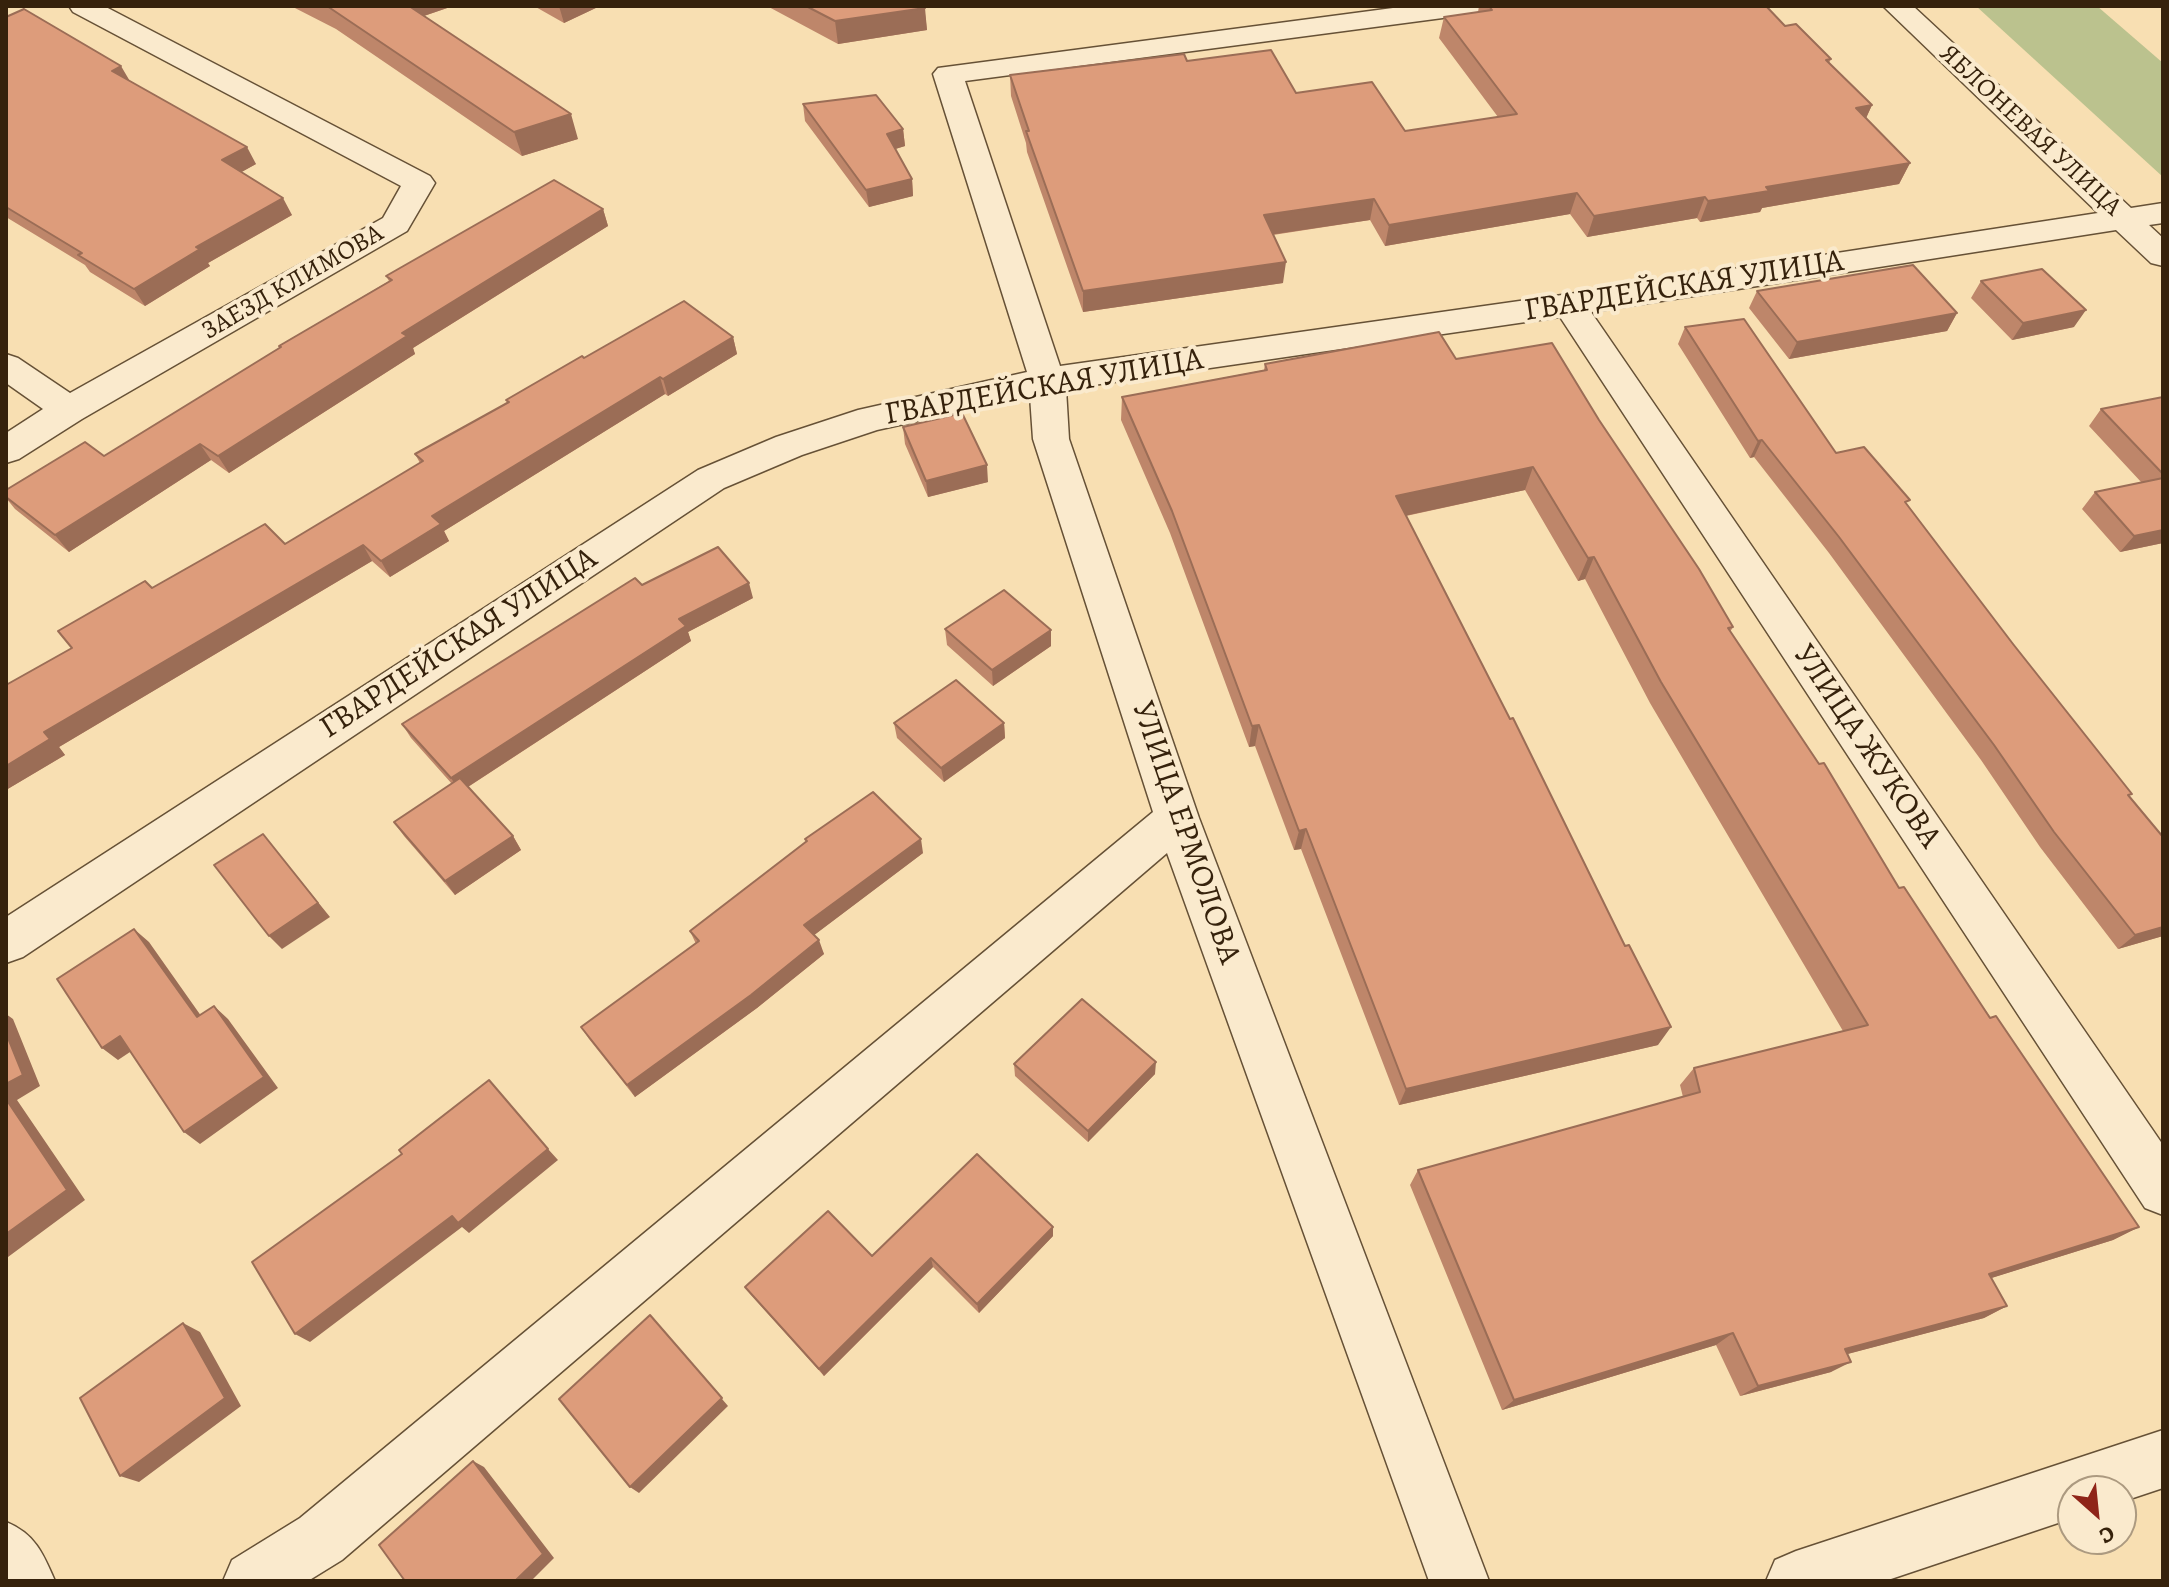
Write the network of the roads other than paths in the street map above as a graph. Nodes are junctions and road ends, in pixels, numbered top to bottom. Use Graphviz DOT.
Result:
graph roads {
  1 [pos="83,6"];
  2 [pos="1473,6"];
  3 [pos="1897,6"];
  4 [pos="1313,16"];
  5 [pos="2163,213"];
  6 [pos="2125,220"];
  7 [pos="2163,256"];
  8 [pos="1569,305"];
  9 [pos="6,366"];
  10 [pos="1047,380"];
  11 [pos="69,410"];
  12 [pos="6,450"];
  13 [pos="1177,818"];
  14 [pos="6,942"];
  15 [pos="2163,1190"];
  16 [pos="2163,1459"];
  17 [pos="6,1552"];
  18 [pos="25,1581"];
  19 [pos="253,1581"];
  20 [pos="1459,1581"];
  21 [pos="1796,1581"];
  1 -- 11 [label="street, ЗАЕЗД КЛИМОВА"];
  2 -- 4 [label="street"];
  3 -- 6 [label="street, ЯБЛОНЕВАЯ УЛИЦА"];
  4 -- 10 [label="street, УЛИЦА ЕРМОЛОВА"];
  5 -- 6 [label="street, ГВАРДЕЙСКАЯ УЛИЦА"];
  6 -- 7 [label="street, ЯБЛОНЕВАЯ УЛИЦА"];
  6 -- 8 [label="street, ГВАРДЕЙСКАЯ УЛИЦА"];
  8 -- 10 [label="street, ГВАРДЕЙСКАЯ УЛИЦА"];
  8 -- 15 [label="street, УЛИЦА ЖУКОВА"];
  9 -- 11 [label="street"];
  10 -- 13 [label="street, УЛИЦА ЕРМОЛОВА"];
  10 -- 14 [label="street, ГВАРДЕЙСКАЯ УЛИЦА"];
  11 -- 12 [label="street, ЗАЕЗД КЛИМОВА"];
  13 -- 19 [label="street"];
  13 -- 20 [label="street, УЛИЦА ЕРМОЛОВА"];
  16 -- 21 [label="street"];
  17 -- 18 [label="street"];
}
